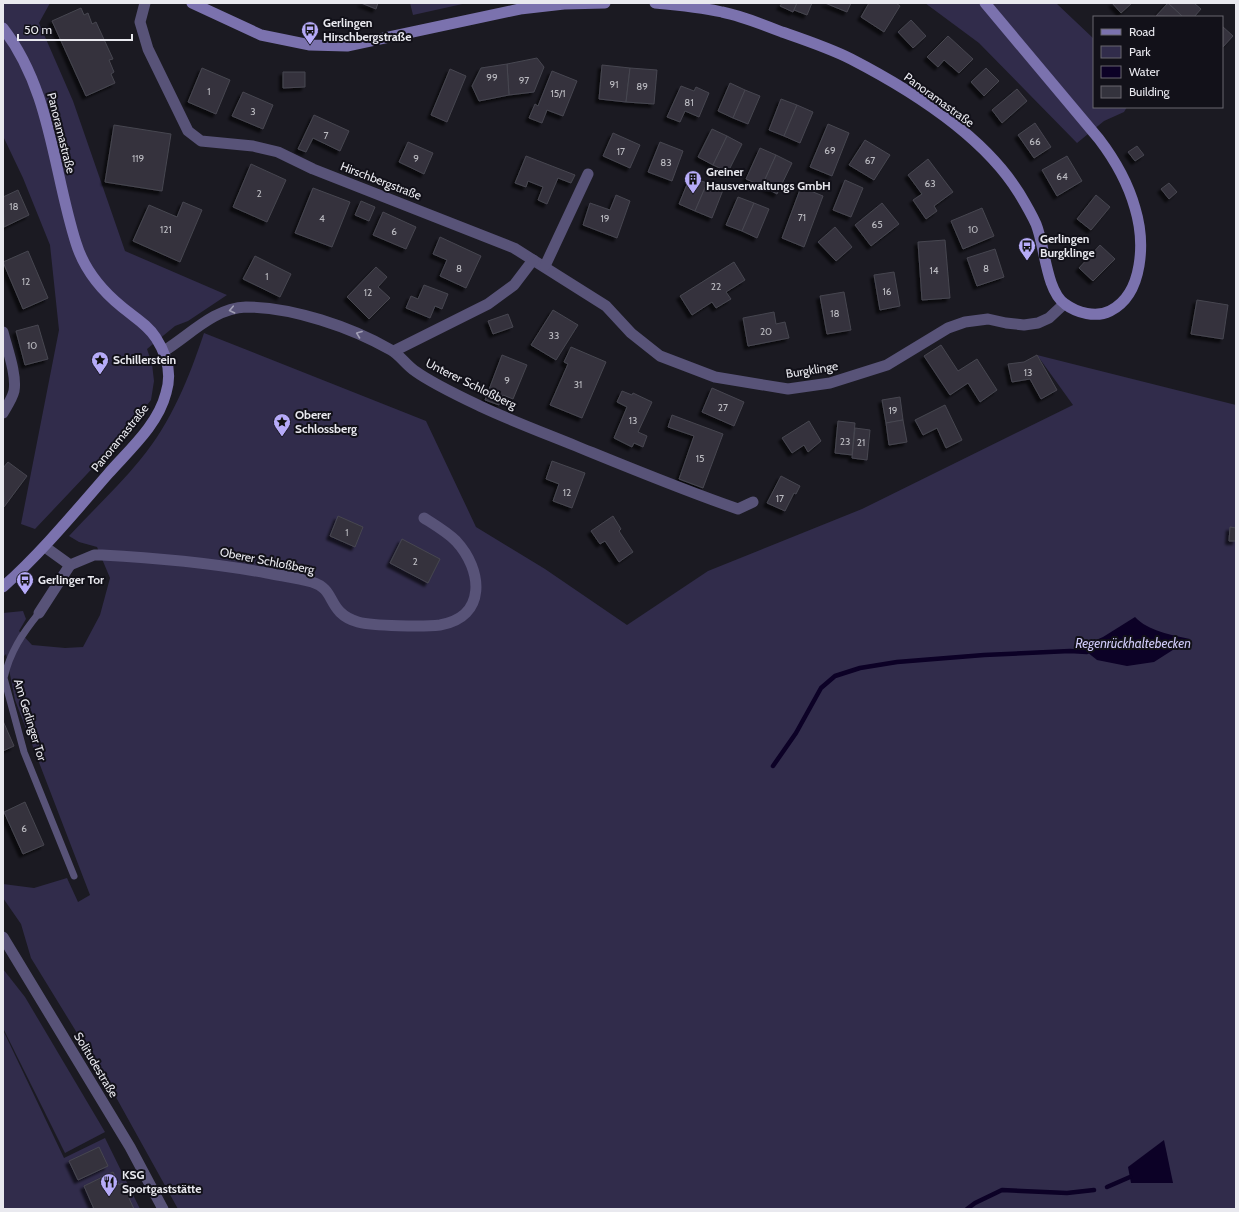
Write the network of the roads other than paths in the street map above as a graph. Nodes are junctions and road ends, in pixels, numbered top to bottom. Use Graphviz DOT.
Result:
graph roads {
  1 [pos="145,3"];
  2 [pos="192,3"];
  3 [pos="605,3"];
  4 [pos="655,3"];
  5 [pos="985,3"];
  6 [pos="3,28"];
  7 [pos="588,174"];
  8 [pos="533,260"];
  9 [pos="545,266"];
  10 [pos="1064,304"];
  11 [pos="3,332"];
  12 [pos="164,351"];
  13 [pos="394,351"];
  14 [pos="3,413"];
  15 [pos="753,502"];
  16 [pos="424,518"];
  17 [pos="45,547"];
  18 [pos="70,565"];
  19 [pos="3,587"];
  20 [pos="39,613"];
  21 [pos="74,876"];
  22 [pos="3,937"];
  23 [pos="162,1209"];
  1 -- 8 [label="street, Hirschbergstraße"];
  2 -- 3 [label="main road"];
  4 -- 10 [label="main road, Panoramastraße"];
  5 -- 10 [label="main road"];
  6 -- 12 [label="main road, Panoramastraße"];
  7 -- 9 [label="street"];
  8 -- 9 [label="street, Burgklinge"];
  8 -- 13 [label="street"];
  9 -- 10 [label="street, Burgklinge"];
  11 -- 14 [label="street"];
  13 -- 12 [label="street, Unterer Schloßberg, one-way"];
  12 -- 17 [label="main road, Panoramastraße"];
  13 -- 15 [label="street, Unterer Schloßberg"];
  16 -- 18 [label="street, Oberer Schloßberg"];
  17 -- 18 [label="street"];
  17 -- 19 [label="main road, Panoramastraße"];
  18 -- 20 [label="street, Am Gerlinger Tor"];
  20 -- 21 [label="lane, Am Gerlinger Tor"];
  22 -- 23 [label="street, Solitudestraße"];
}
